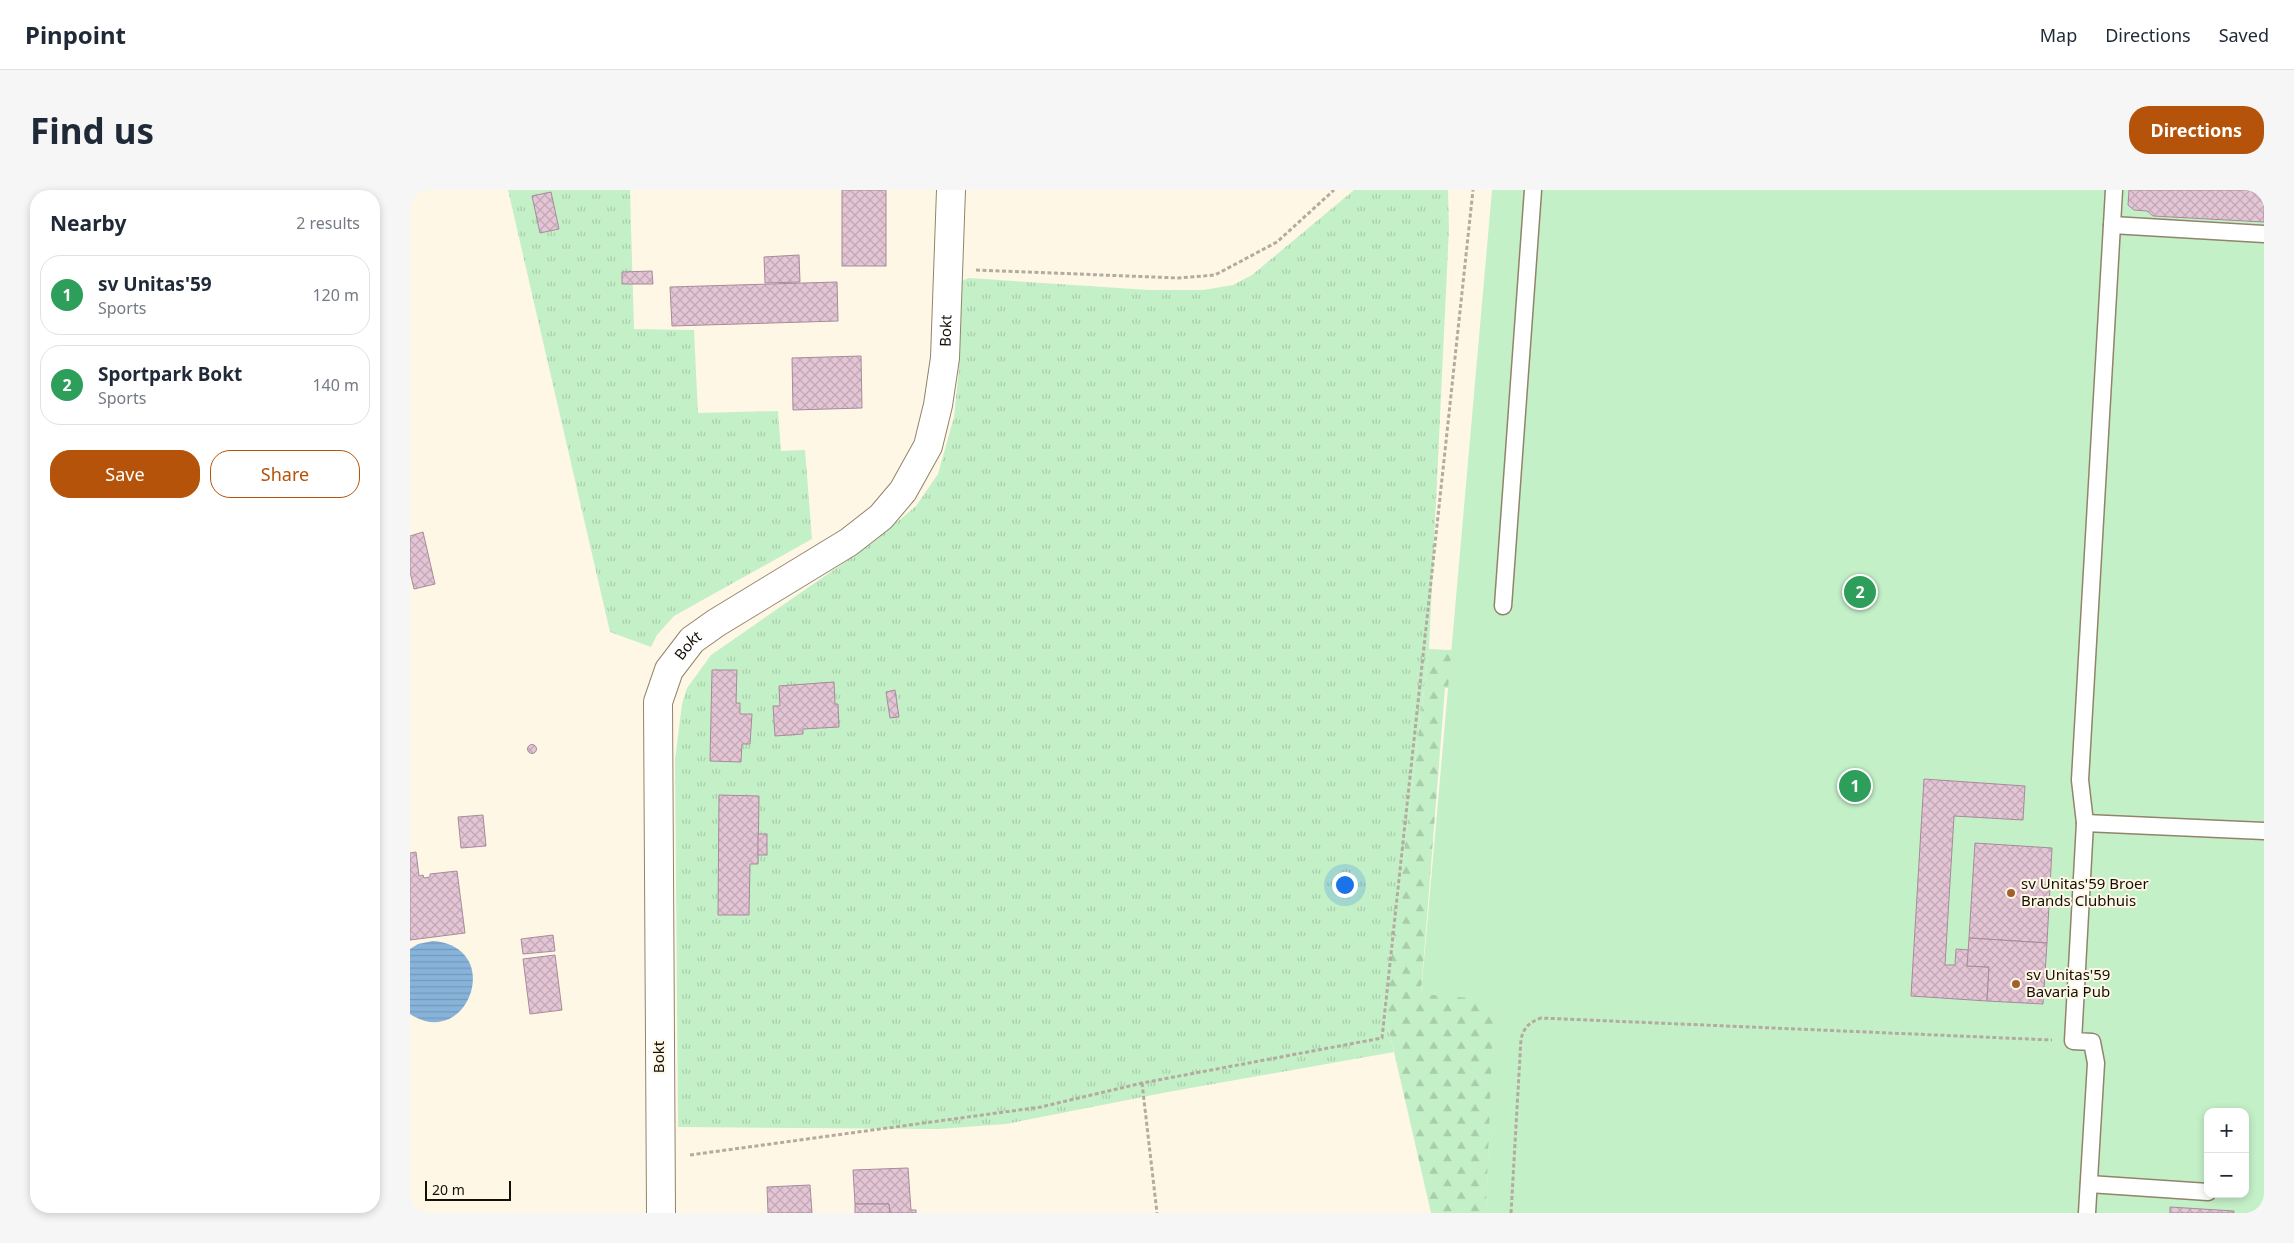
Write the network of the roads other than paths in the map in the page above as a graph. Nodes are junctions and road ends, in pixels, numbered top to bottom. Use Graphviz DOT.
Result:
graph roads {
  1 [pos="951,190"];
  2 [pos="1533,190"];
  3 [pos="2114,190"];
  4 [pos="2112,225"];
  5 [pos="2264,234"];
  6 [pos="1503,606"];
  7 [pos="2085,824"];
  8 [pos="2264,830"];
  9 [pos="2089,1184"];
  10 [pos="2204,1192"];
  11 [pos="660,1213"];
  12 [pos="2087,1213"];
  1 -- 11 [label="street, Bokt"];
  2 -- 6 [label="lane"];
  3 -- 4 [label="lane"];
  4 -- 5 [label="lane"];
  4 -- 7 [label="lane"];
  7 -- 8 [label="lane"];
  7 -- 9 [label="lane"];
  9 -- 10 [label="lane"];
  9 -- 12 [label="lane"];
}
